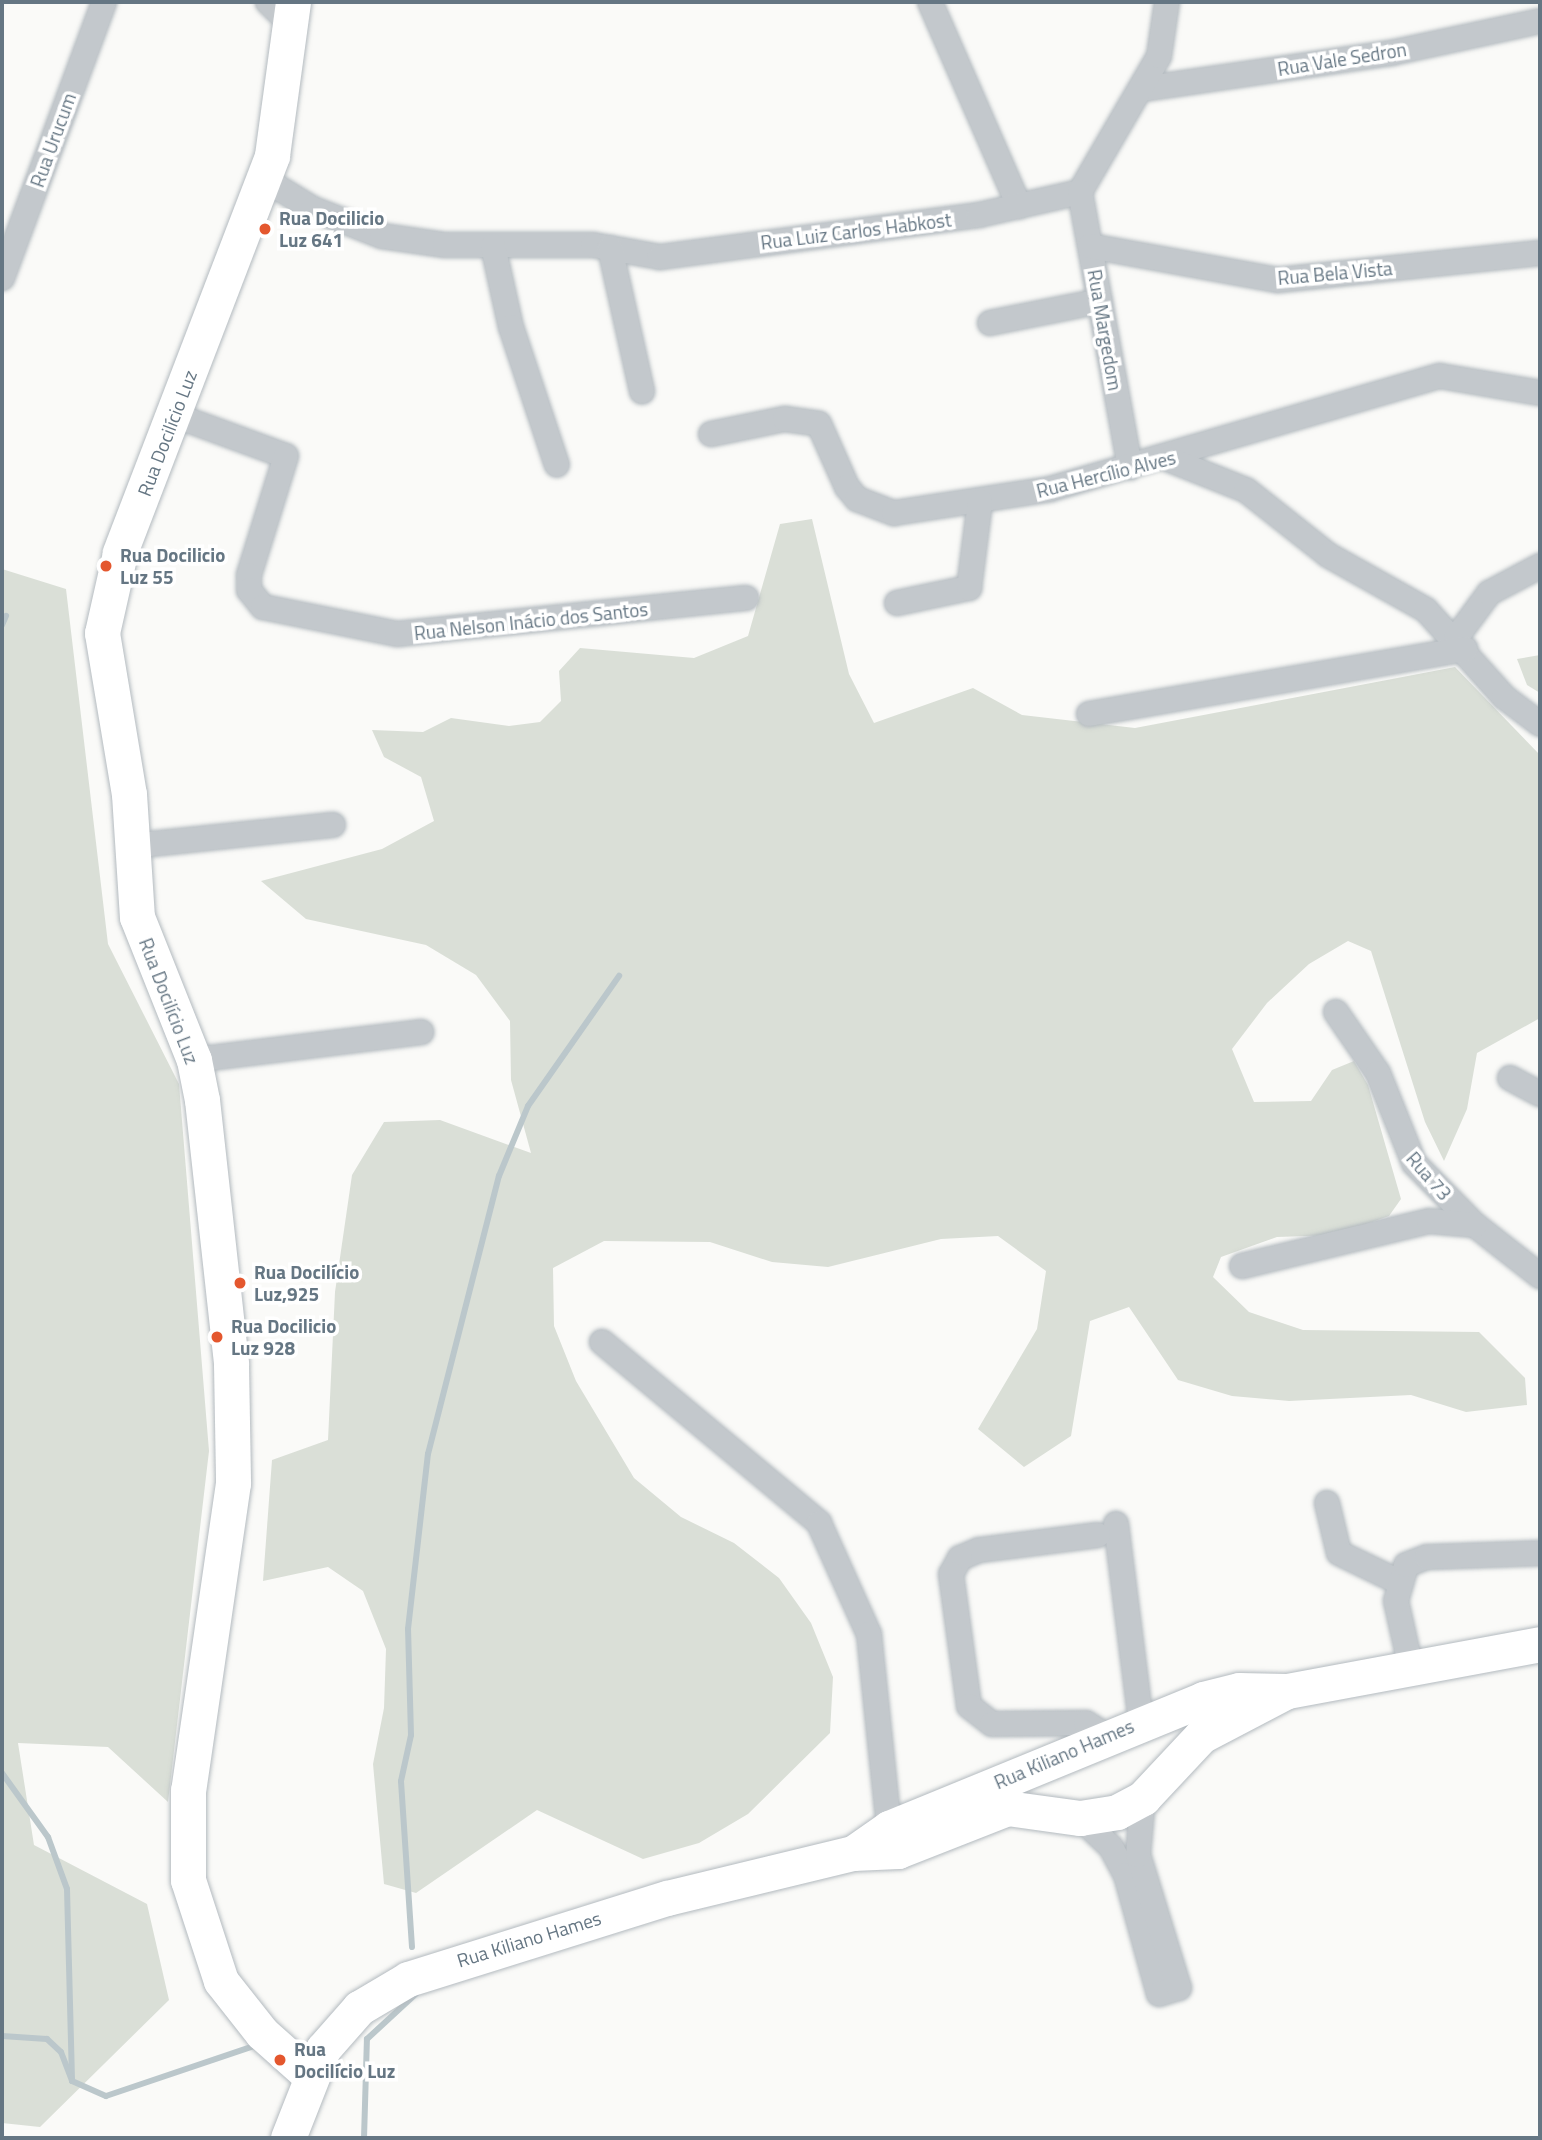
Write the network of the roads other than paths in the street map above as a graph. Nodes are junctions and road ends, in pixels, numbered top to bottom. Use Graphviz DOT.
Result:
graph roads {
  1 [pos="104,2"];
  2 [pos="930,2"];
  3 [pos="1167,2"];
  4 [pos="284,9"];
  5 [pos="1540,21"];
  6 [pos="1143,89"];
  7 [pos="264,179"];
  8 [pos="1080,192"];
  9 [pos="1019,206"];
  10 [pos="493,246"];
  11 [pos="1090,246"];
  12 [pos="610,248"];
  13 [pos="1540,253"];
  14 [pos="2,278"];
  15 [pos="1100,301"];
  16 [pos="990,323"];
  17 [pos="642,391"];
  18 [pos="1540,393"];
  19 [pos="174,415"];
  20 [pos="711,434"];
  21 [pos="1168,459"];
  22 [pos="557,465"];
  23 [pos="1130,468"];
  24 [pos="980,502"];
  25 [pos="1540,566"];
  26 [pos="746,598"];
  27 [pos="897,603"];
  28 [pos="1460,644"];
  29 [pos="1089,714"];
  30 [pos="1540,724"];
  31 [pos="333,825"];
  32 [pos="132,846"];
  33 [pos="1336,1012"];
  34 [pos="421,1032"];
  35 [pos="194,1060"];
  36 [pos="1510,1078"];
  37 [pos="1540,1094"];
  38 [pos="1475,1225"];
  39 [pos="1242,1266"];
  40 [pos="1540,1276"];
  41 [pos="602,1342"];
  42 [pos="1327,1503"];
  43 [pos="1540,1553"];
  44 [pos="1397,1581"];
  45 [pos="1540,1644"];
  46 [pos="1411,1668"];
  47 [pos="1287,1691"];
  48 [pos="1141,1722"];
  49 [pos="1107,1735"];
  50 [pos="1057,1756"];
  51 [pos="1152,1789"];
  52 [pos="1080,1818"];
  53 [pos="889,1828"];
  54 [pos="853,1853"];
  55 [pos="308,2074"];
  56 [pos="288,2138"];
  1 -- 14 [label="street, Rua Urucum"];
  2 -- 9 [label="street"];
  3 -- 6 [label="street"];
  4 -- 7 [label="main road, Rua Docilício Luz"];
  5 -- 6 [label="street, Rua Vale Sedron"];
  6 -- 8 [label="street"];
  7 -- 10 [label="street, Rua Luiz Carlos Habkost"];
  7 -- 19 [label="main road, Rua Docilício Luz"];
  8 -- 9 [label="street, Rua Luiz Carlos Habkost"];
  8 -- 11 [label="street, Rua Margedom"];
  9 -- 12 [label="street, Rua Luiz Carlos Habkost"];
  10 -- 12 [label="street, Rua Luiz Carlos Habkost"];
  10 -- 22 [label="street"];
  11 -- 13 [label="street, Rua Bela Vista"];
  11 -- 15 [label="street, Rua Margedom"];
  12 -- 17 [label="street"];
  15 -- 16 [label="street"];
  15 -- 23 [label="street, Rua Margedom"];
  18 -- 21 [label="street, Rua Hercílio Alves"];
  19 -- 26 [label="street, Rua Nelson Inácio dos Santos"];
  19 -- 32 [label="main road, Rua Docilício Luz"];
  20 -- 24 [label="street, Rua Hercílio Alves"];
  21 -- 23 [label="street, Rua Hercílio Alves"];
  21 -- 28 [label="street"];
  23 -- 24 [label="street, Rua Hercílio Alves"];
  24 -- 27 [label="street"];
  25 -- 28 [label="street"];
  28 -- 29 [label="street"];
  28 -- 30 [label="street"];
  31 -- 32 [label="street"];
  32 -- 35 [label="main road, Rua Docilício Luz"];
  33 -- 38 [label="street, Rua 73"];
  34 -- 35 [label="street"];
  35 -- 55 [label="main road, Rua Docilício Luz"];
  36 -- 37 [label="street"];
  38 -- 39 [label="street"];
  38 -- 40 [label="street, Rua 73"];
  41 -- 53 [label="street"];
  42 -- 44 [label="street"];
  43 -- 44 [label="street"];
  44 -- 46 [label="street"];
  45 -- 46 [label="main road, Rua Kiliano Hames"];
  46 -- 47 [label="main road, Rua Kiliano Hames"];
  47 -- 48 [label="main road, Rua Kiliano Hames"];
  47 -- 51 [label="main road, Rua Kiliano Hames"];
  48 -- 49 [label="main road, Rua Kiliano Hames"];
  48 -- 49 [label="street"];
  48 -- 51 [label="main road"];
  49 -- 50 [label="main road, Rua Kiliano Hames"];
  50 -- 52 [label="main road"];
  50 -- 53 [label="main road, Rua Kiliano Hames"];
  51 -- 52 [label="main road, Rua Kiliano Hames"];
  51 -- 52 [label="street"];
  52 -- 54 [label="main road, Rua Kiliano Hames"];
  53 -- 54 [label="main road, Rua Kiliano Hames"];
  54 -- 55 [label="main road, Rua Kiliano Hames"];
  55 -- 56 [label="main road, Rua Kiliano Hames"];
}
